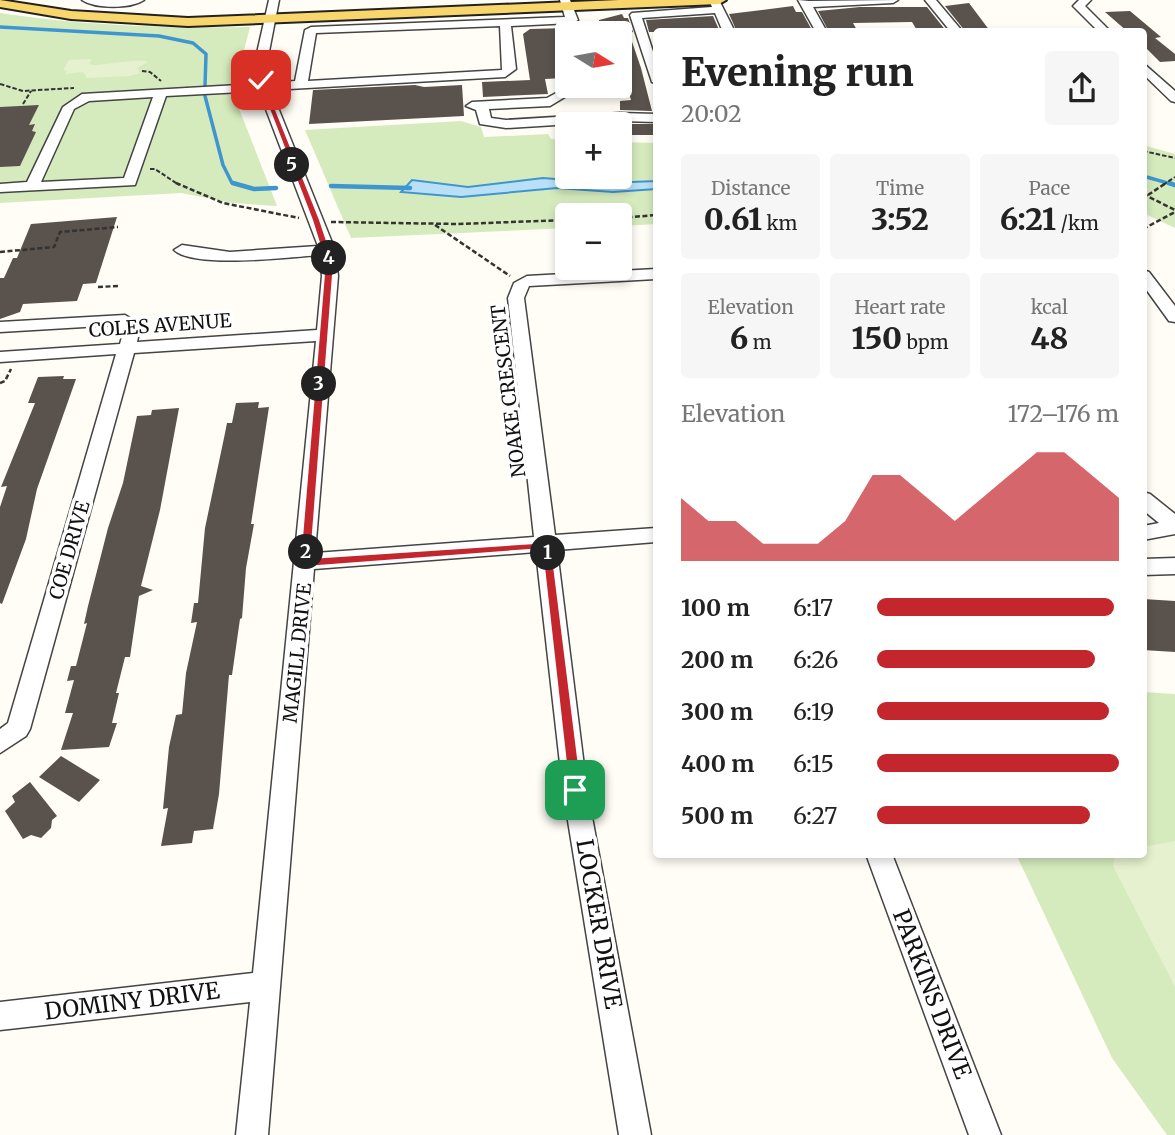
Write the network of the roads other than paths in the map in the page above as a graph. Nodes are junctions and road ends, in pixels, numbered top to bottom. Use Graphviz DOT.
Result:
graph roads {
  1 [pos="22,0"];
  2 [pos="87,0"];
  3 [pos="139,0"];
  4 [pos="893,0"];
  5 [pos="931,0"];
  6 [pos="1086,0"];
  7 [pos="804,2"];
  8 [pos="0,3"];
  9 [pos="716,3"];
  10 [pos="570,7"];
  11 [pos="271,12"];
  12 [pos="505,21"];
  13 [pos="727,28"];
  14 [pos="820,28"];
  15 [pos="955,28"];
  16 [pos="1102,28"];
  17 [pos="653,69"];
  18 [pos="1147,72"];
  19 [pos="1147,74"];
  20 [pos="1173,76"];
  21 [pos="301,85"];
  22 [pos="262,87"];
  23 [pos="160,94"];
  24 [pos="557,98"];
  25 [pos="1175,98"];
  26 [pos="653,118"];
  27 [pos="32,187"];
  28 [pos="0,188"];
  29 [pos="183,250"];
  30 [pos="327,250"];
  31 [pos="653,274"];
  32 [pos="1147,280"];
  33 [pos="1175,317"];
  34 [pos="0,327"];
  35 [pos="323,335"];
  36 [pos="127,349"];
  37 [pos="4,362"];
  38 [pos="1147,502"];
  39 [pos="1175,526"];
  40 [pos="1147,532"];
  41 [pos="653,535"];
  42 [pos="547,545"];
  43 [pos="305,562"];
  44 [pos="1175,566"];
  45 [pos="1147,567"];
  46 [pos="0,743"];
  47 [pos="880,858"];
  48 [pos="264,986"];
  49 [pos="0,1016"];
  50 [pos="252,1135"];
  51 [pos="635,1135"];
  52 [pos="985,1135"];
  1 -- 11 [label="main road"];
  2 -- 3 [label="street"];
  4 -- 7 [label="street"];
  5 -- 15 [label="street"];
  6 -- 16 [label="street"];
  7 -- 14 [label="street"];
  8 -- 11 [label="main road"];
  9 -- 10 [label="main road"];
  9 -- 13 [label="street"];
  9 -- 17 [label="street"];
  10 -- 11 [label="main road"];
  10 -- 12 [label="street"];
  11 -- 22 [label="street, MAGILL DRIVE"];
  12 -- 21 [label="street"];
  12 -- 21 [label="street"];
  18 -- 20 [label="street"];
  19 -- 25 [label="street"];
  21 -- 22 [label="street"];
  22 -- 23 [label="street"];
  22 -- 30 [label="street, MAGILL DRIVE"];
  23 -- 27 [label="street"];
  23 -- 27 [label="street"];
  24 -- 26 [label="street"];
  27 -- 28 [label="street"];
  29 -- 30 [label="street"];
  30 -- 35 [label="street, MAGILL DRIVE"];
  31 -- 42 [label="street, NOAKE CRESCENT"];
  32 -- 33 [label="street"];
  34 -- 36 [label="street"];
  35 -- 36 [label="street, COLES AVENUE"];
  35 -- 43 [label="street, MAGILL DRIVE"];
  36 -- 37 [label="street, COLES AVENUE"];
  36 -- 46 [label="street, COE DRIVE"];
  38 -- 39 [label="street"];
  39 -- 40 [label="street"];
  41 -- 42 [label="street"];
  42 -- 43 [label="street"];
  42 -- 51 [label="street, LOCKER DRIVE"];
  43 -- 48 [label="street, MAGILL DRIVE"];
  44 -- 45 [label="street"];
  47 -- 52 [label="street, PARKINS DRIVE"];
  48 -- 49 [label="street, DOMINY DRIVE"];
  48 -- 50 [label="street, MAGILL DRIVE"];
}
